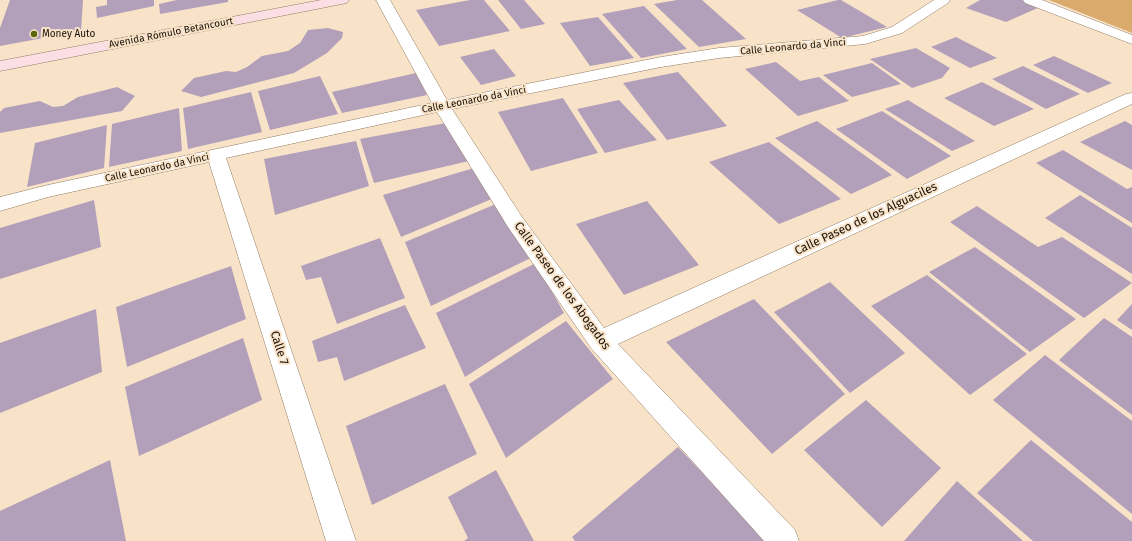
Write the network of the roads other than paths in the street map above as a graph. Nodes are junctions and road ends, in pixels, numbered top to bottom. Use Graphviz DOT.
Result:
graph roads {
  1 [pos="280,0"];
  2 [pos="342,0"];
  3 [pos="383,0"];
  4 [pos="943,0"];
  5 [pos="1030,0"];
  6 [pos="1132,40"];
  7 [pos="0,54"];
  8 [pos="0,66"];
  9 [pos="1132,98"];
  10 [pos="442,107"];
  11 [pos="216,155"];
  12 [pos="0,204"];
  13 [pos="600,341"];
  14 [pos="341,541"];
  15 [pos="784,541"];
  1 -- 7 [label="main road, Avenida Rómulo Betancourt"];
  2 -- 8 [label="main road, Avenida Rómulo Betancourt"];
  3 -- 10 [label="street, Calle Paseo de los Abogados"];
  4 -- 10 [label="street, Calle Leonardo da Vinci"];
  5 -- 6 [label="street"];
  9 -- 13 [label="street, Calle Paseo de los Alguaciles"];
  10 -- 11 [label="street, Calle Leonardo da Vinci"];
  10 -- 13 [label="street, Calle Paseo de los Abogados"];
  11 -- 12 [label="street, Calle Leonardo da Vinci"];
  11 -- 14 [label="street, Calle 7"];
  13 -- 15 [label="street, Calle Paseo de los Abogados"];
}
